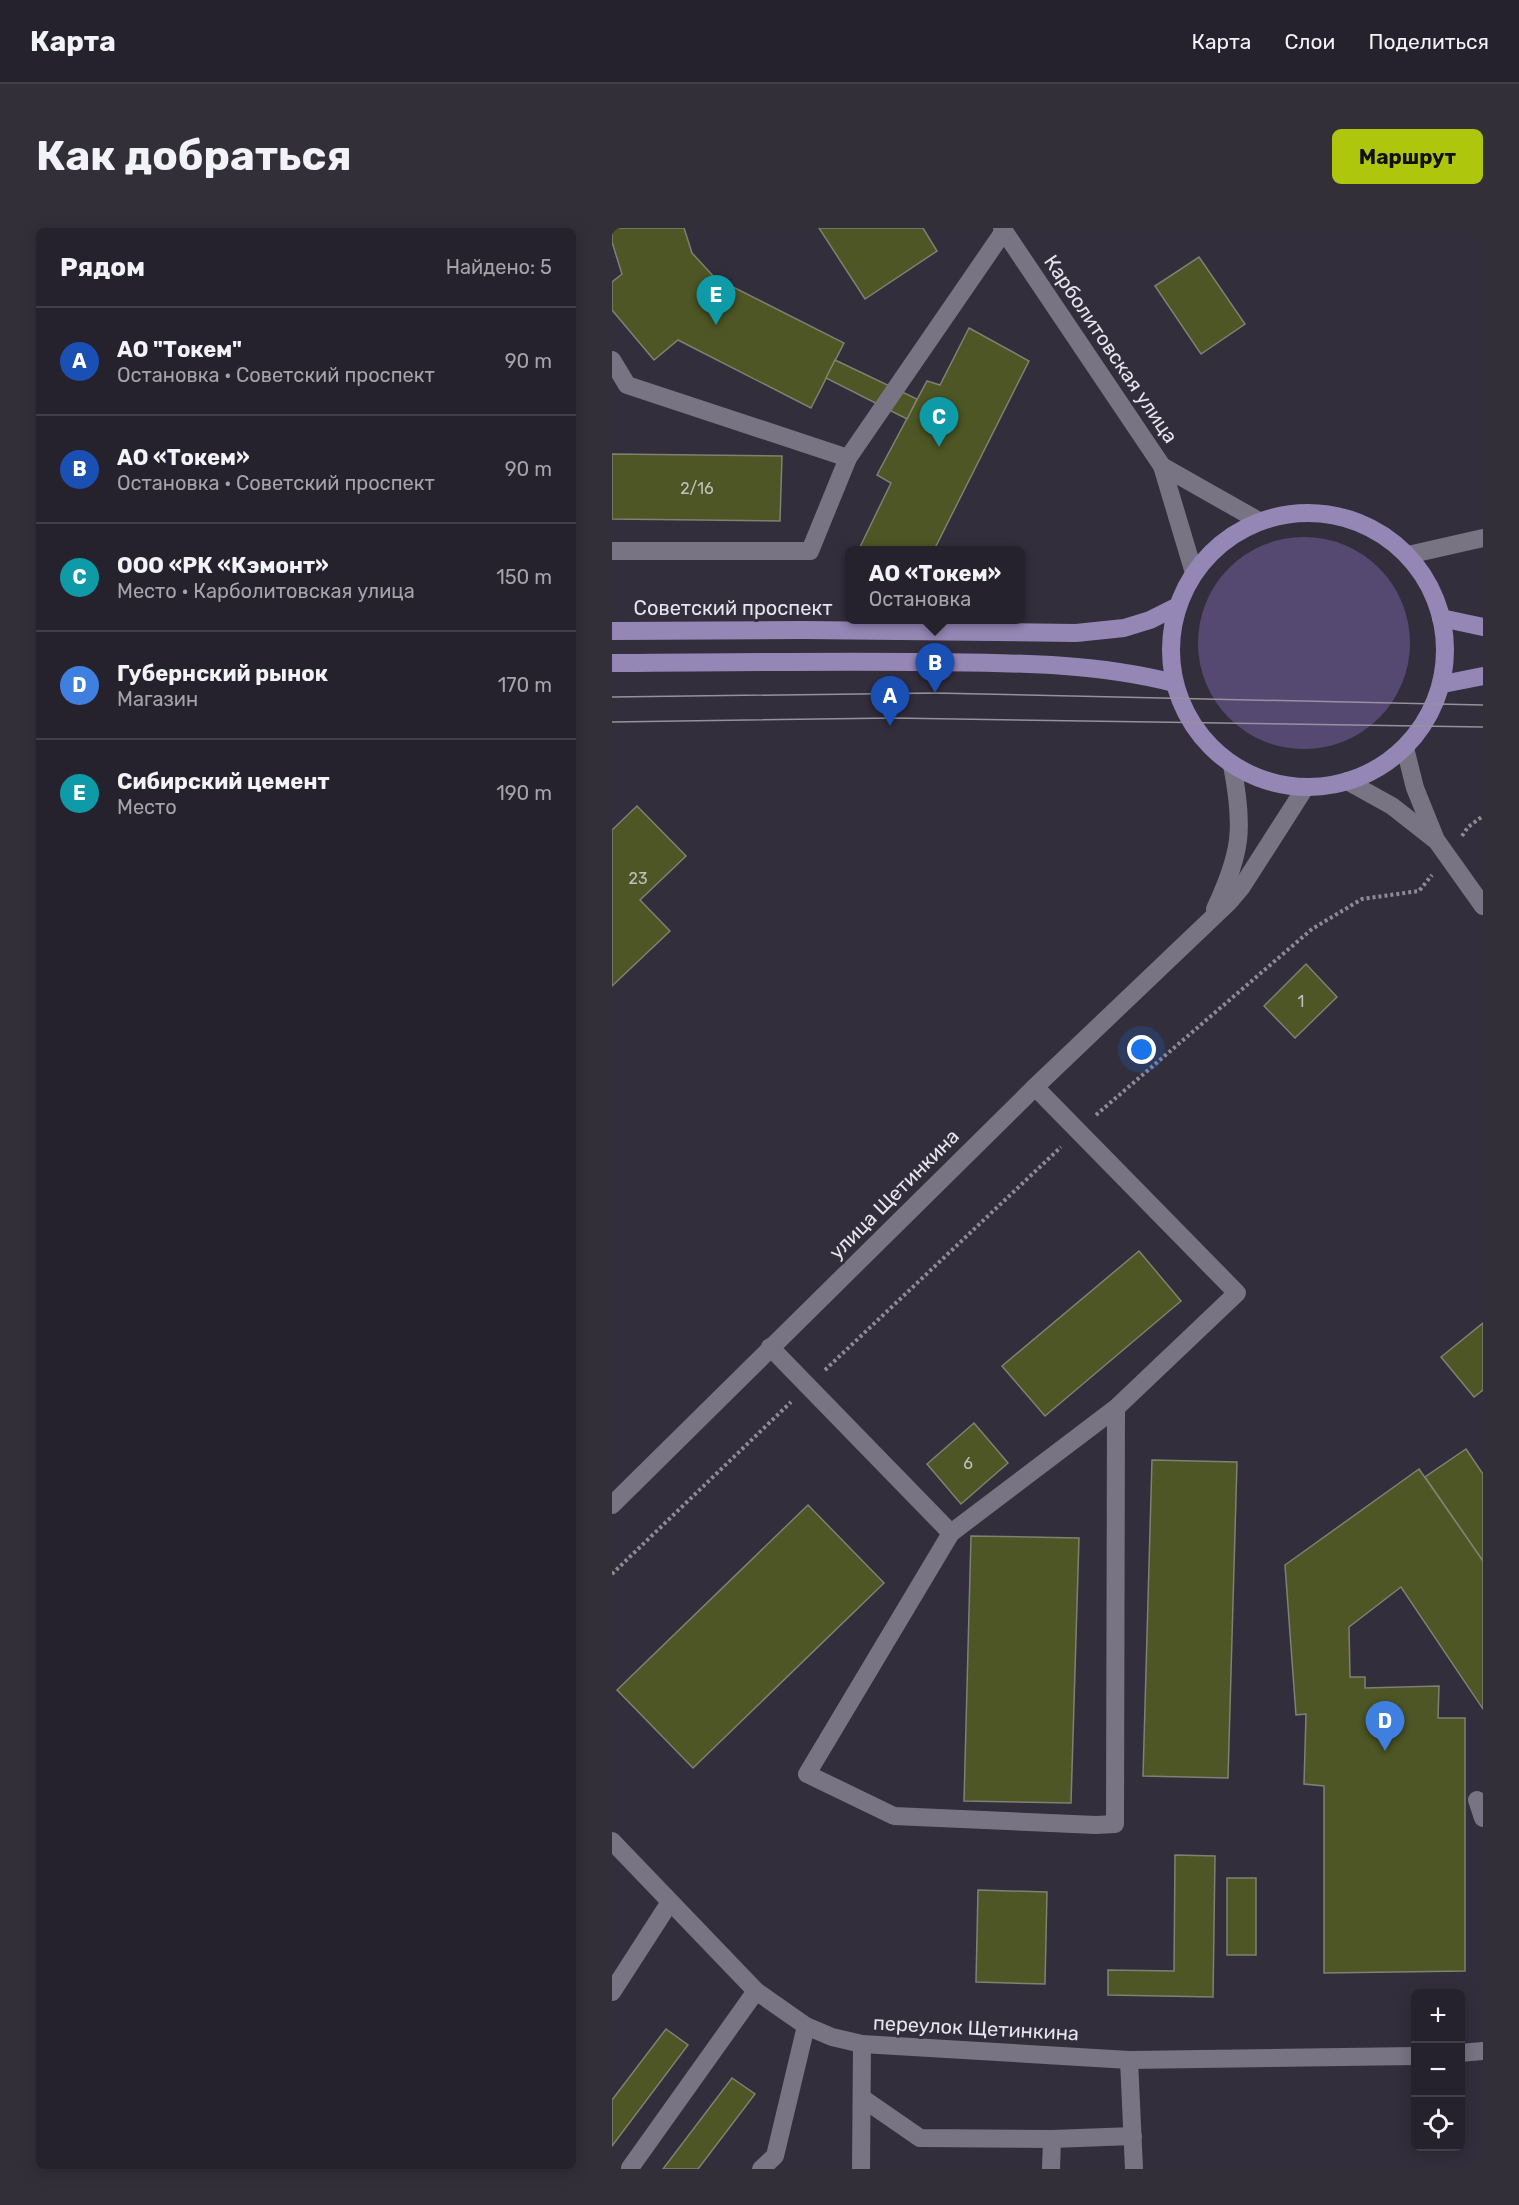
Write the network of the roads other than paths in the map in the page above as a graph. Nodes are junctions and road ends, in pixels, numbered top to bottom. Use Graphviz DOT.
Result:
graph roads {
  1 [pos="1003,229"];
  2 [pos="612,360"];
  3 [pos="848,458"];
  4 [pos="1162,466"];
  5 [pos="1259,521"];
  6 [pos="1483,538"];
  7 [pos="612,551"];
  8 [pos="1408,555"];
  9 [pos="1194,573"];
  10 [pos="1174,608"];
  11 [pos="1442,618"];
  12 [pos="1483,627"];
  13 [pos="612,632"];
  14 [pos="612,663"];
  15 [pos="1483,676"];
  16 [pos="1174,683"];
  17 [pos="1443,684"];
  18 [pos="1405,748"];
  19 [pos="1232,765"];
  20 [pos="1347,781"];
  21 [pos="1305,788"];
  22 [pos="1436,840"];
  23 [pos="1483,906"];
  24 [pos="1210,918"];
  25 [pos="1035,1087"];
  26 [pos="770,1347"];
  27 [pos="1116,1408"];
  28 [pos="612,1505"];
  29 [pos="951,1533"];
  30 [pos="1478,1800"];
  31 [pos="1483,1818"];
  32 [pos="612,1841"];
  33 [pos="670,1902"];
  34 [pos="615,1983"];
  35 [pos="756,1991"];
  36 [pos="806,2026"];
  37 [pos="862,2044"];
  38 [pos="1483,2051"];
  39 [pos="1465,2053"];
  40 [pos="1411,2056"];
  41 [pos="1129,2060"];
  42 [pos="862,2098"];
  43 [pos="1133,2136"];
  44 [pos="1052,2139"];
  45 [pos="630,2168"];
  46 [pos="761,2169"];
  47 [pos="861,2169"];
  48 [pos="1051,2169"];
  49 [pos="1134,2169"];
  1 -- 3 [label="street"];
  1 -- 4 [label="street, Карболитовская улица"];
  2 -- 3 [label="street"];
  3 -- 7 [label="street"];
  4 -- 5 [label="street"];
  4 -- 9 [label="street"];
  5 -- 8 [label="main road"];
  5 -- 9 [label="main road"];
  6 -- 8 [label="street"];
  8 -- 11 [label="main road"];
  9 -- 10 [label="main road"];
  10 -- 13 [label="main road, Советский проспект"];
  10 -- 16 [label="main road"];
  11 -- 12 [label="main road"];
  11 -- 17 [label="main road"];
  14 -- 16 [label="main road"];
  15 -- 17 [label="main road"];
  16 -- 19 [label="main road"];
  17 -- 18 [label="main road"];
  18 -- 20 [label="main road"];
  18 -- 22 [label="street"];
  19 -- 21 [label="main road"];
  19 -- 24 [label="street"];
  20 -- 21 [label="main road"];
  20 -- 22 [label="street"];
  21 -- 24 [label="street, улица Щетинкина"];
  22 -- 23 [label="street"];
  24 -- 25 [label="street, улица Щетинкина"];
  25 -- 26 [label="street, улица Щетинкина"];
  25 -- 27 [label="street"];
  26 -- 28 [label="street, улица Щетинкина"];
  26 -- 29 [label="street"];
  27 -- 29 [label="street"];
  27 -- 29 [label="street"];
  30 -- 31 [label="street"];
  32 -- 33 [label="street, переулок Щетинкина"];
  33 -- 34 [label="street"];
  33 -- 35 [label="street, переулок Щетинкина"];
  35 -- 36 [label="street, переулок Щетинкина"];
  35 -- 45 [label="street"];
  36 -- 37 [label="street, переулок Щетинкина"];
  36 -- 46 [label="street"];
  37 -- 41 [label="street, переулок Щетинкина"];
  37 -- 42 [label="street"];
  38 -- 39 [label="street"];
  40 -- 41 [label="street, переулок Щетинкина"];
  41 -- 43 [label="street"];
  42 -- 44 [label="street"];
  42 -- 47 [label="street"];
  43 -- 44 [label="street"];
  43 -- 49 [label="street"];
  44 -- 48 [label="street"];
}
